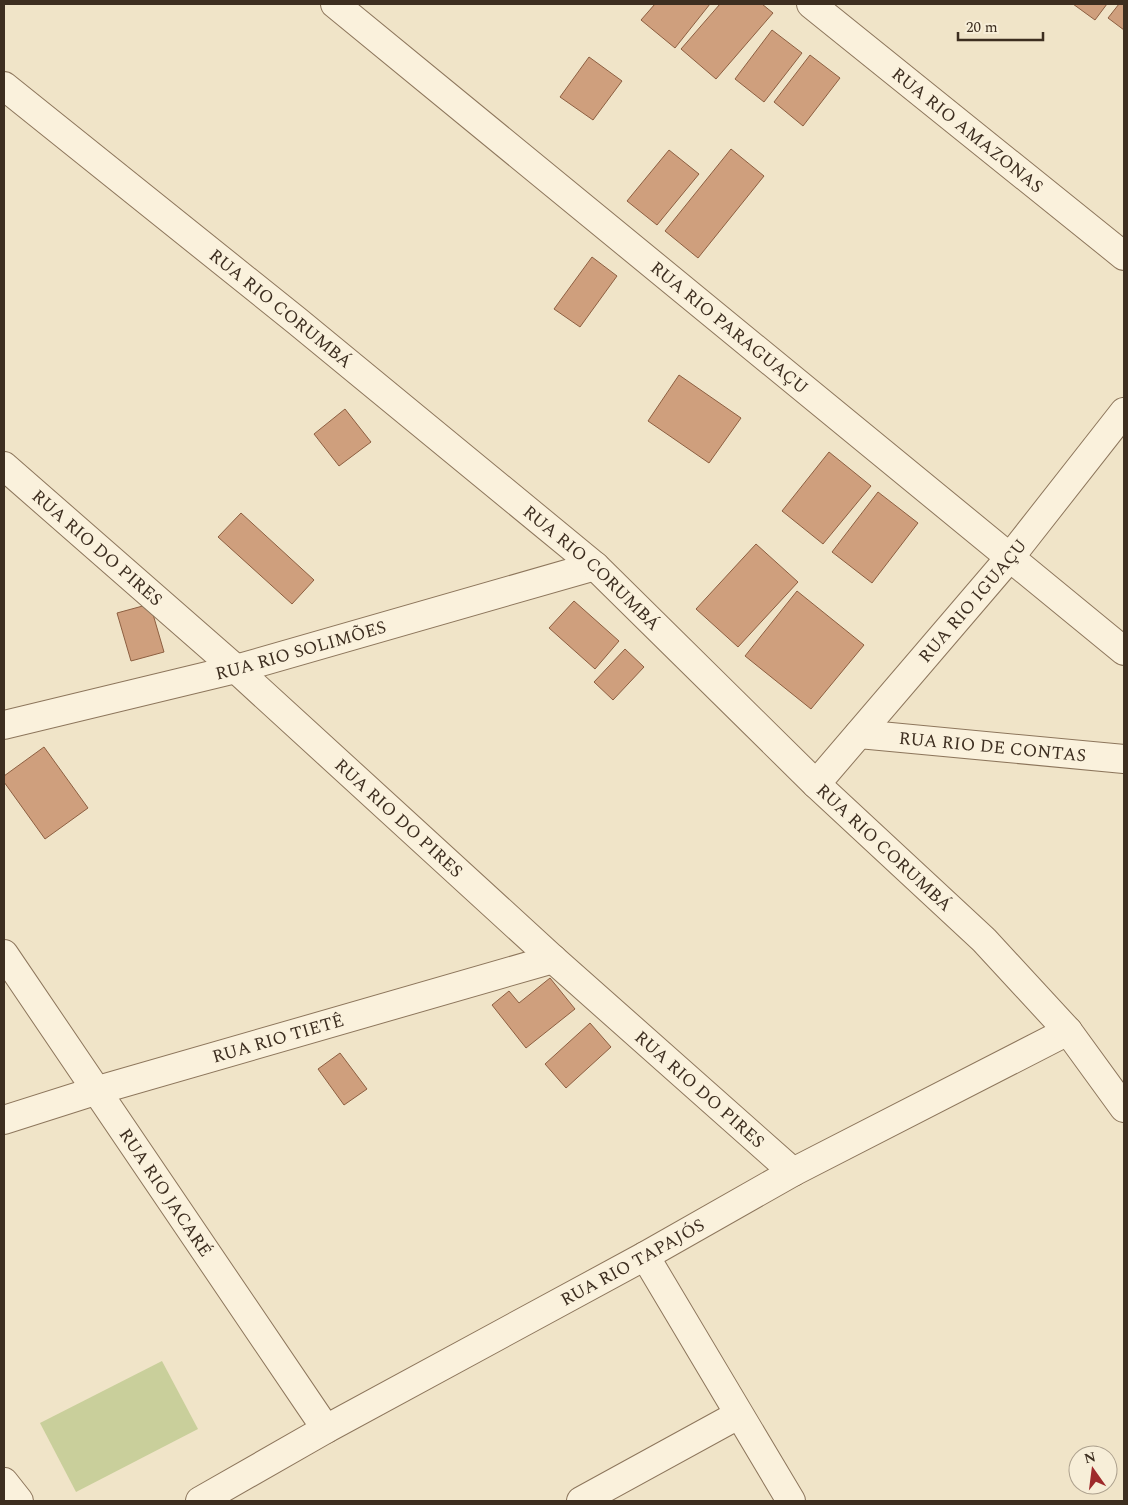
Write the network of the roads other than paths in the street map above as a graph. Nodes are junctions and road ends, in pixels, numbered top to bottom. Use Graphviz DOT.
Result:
graph roads {
  1 [pos="335,4"];
  2 [pos="811,4"];
  3 [pos="4,86"];
  4 [pos="1124,256"];
  5 [pos="1124,412"];
  6 [pos="4,466"];
  7 [pos="1010,556"];
  8 [pos="595,566"];
  9 [pos="1124,651"];
  10 [pos="236,669"];
  11 [pos="4,725"];
  12 [pos="859,734"];
  13 [pos="1124,759"];
  14 [pos="816,784"];
  15 [pos="4,954"];
  16 [pos="553,958"];
  17 [pos="1068,1031"];
  18 [pos="95,1091"];
  19 [pos="1124,1108"];
  20 [pos="4,1120"];
  21 [pos="794,1172"];
  22 [pos="645,1256"];
  23 [pos="738,1414"];
  24 [pos="326,1429"];
  25 [pos="4,1482"];
  26 [pos="19,1501"];
  27 [pos="200,1501"];
  28 [pos="581,1501"];
  29 [pos="791,1501"];
  1 -- 7 [label="street, RUA RIO PARAGUAÇU"];
  2 -- 4 [label="street, RUA RIO AMAZONAS"];
  3 -- 8 [label="street, RUA RIO CORUMBÁ"];
  5 -- 7 [label="street, RUA RIO IGUAÇU"];
  6 -- 10 [label="street, RUA RIO DO PIRES"];
  7 -- 9 [label="street, RUA RIO PARAGUAÇU"];
  7 -- 12 [label="street, RUA RIO IGUAÇU"];
  8 -- 10 [label="street, RUA RIO SOLIMÕES"];
  8 -- 14 [label="street, RUA RIO CORUMBÁ"];
  10 -- 11 [label="street, RUA RIO SOLIMÕES"];
  10 -- 16 [label="street, RUA RIO DO PIRES"];
  12 -- 13 [label="street, RUA RIO DE CONTAS"];
  12 -- 14 [label="street, RUA RIO IGUAÇU"];
  14 -- 17 [label="street, RUA RIO CORUMBÁ"];
  15 -- 18 [label="street, RUA RIO JACARÉ"];
  16 -- 18 [label="street, RUA RIO TIETÊ"];
  16 -- 21 [label="street, RUA RIO DO PIRES"];
  17 -- 19 [label="street, RUA RIO CORUMBÁ"];
  17 -- 21 [label="street, RUA RIO TAPAJÓS"];
  18 -- 20 [label="street, RUA RIO TIETÊ"];
  18 -- 24 [label="street, RUA RIO JACARÉ"];
  21 -- 22 [label="street, RUA RIO TAPAJÓS"];
  22 -- 23 [label="street"];
  22 -- 24 [label="street, RUA RIO TAPAJÓS"];
  23 -- 28 [label="street"];
  23 -- 29 [label="street"];
  24 -- 27 [label="street, RUA RIO TAPAJÓS"];
  25 -- 26 [label="street"];
}
